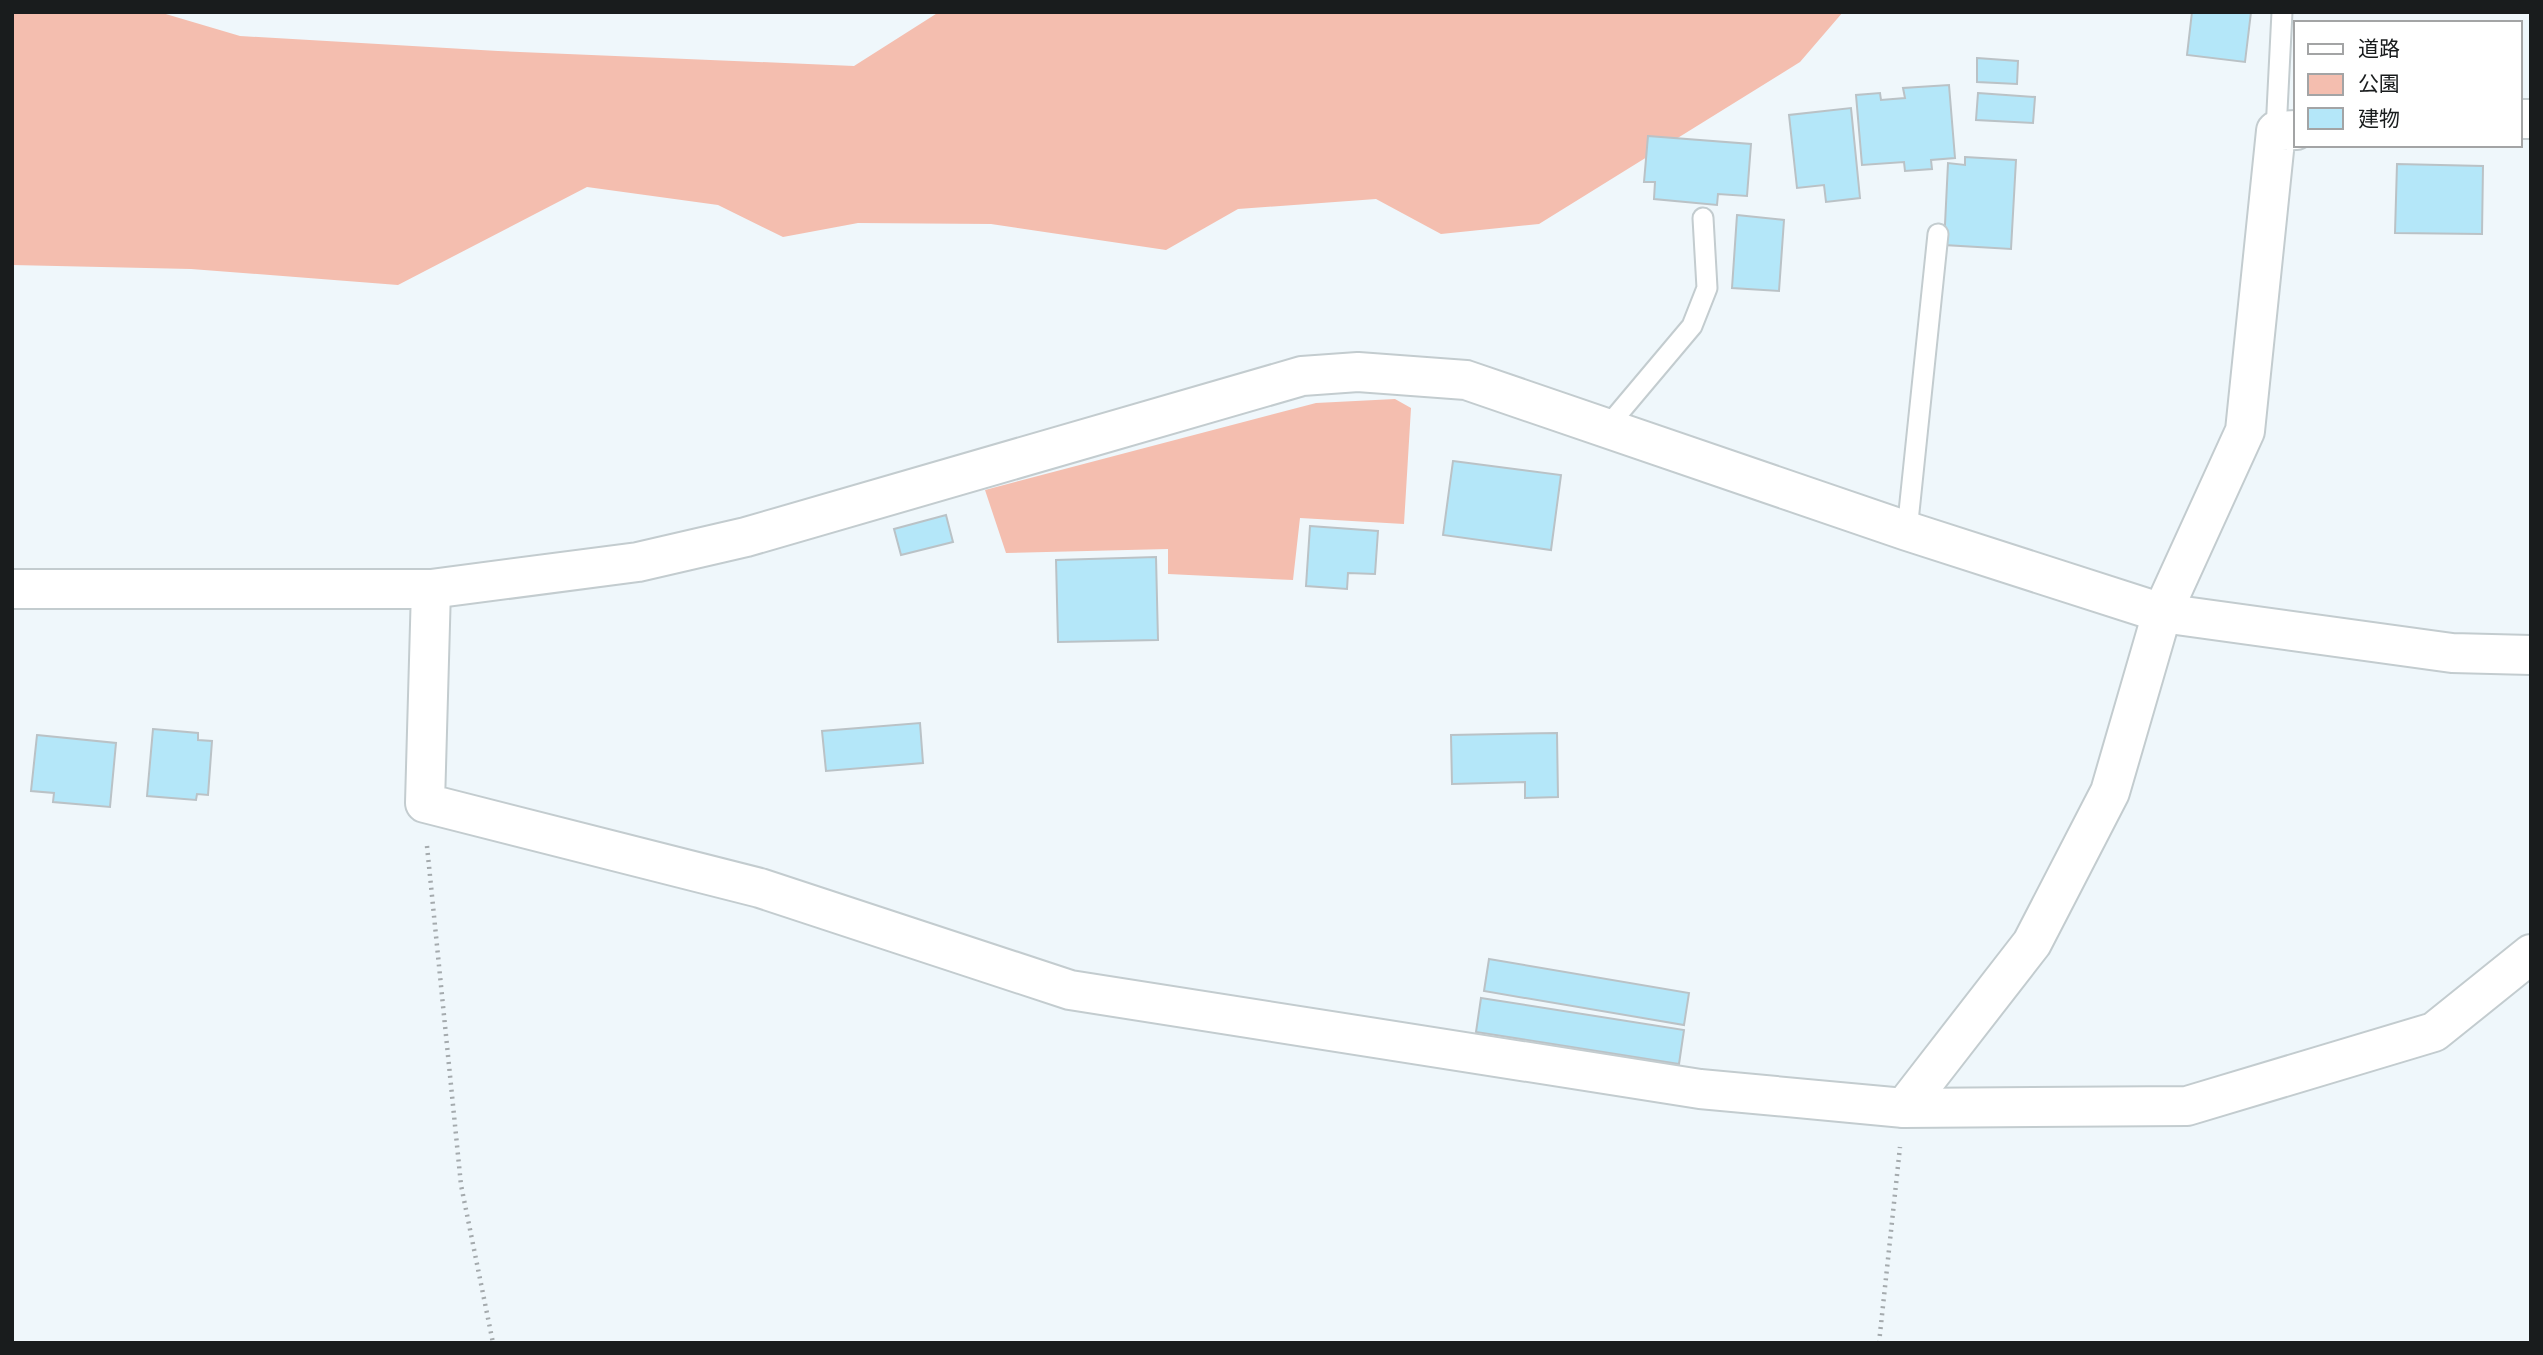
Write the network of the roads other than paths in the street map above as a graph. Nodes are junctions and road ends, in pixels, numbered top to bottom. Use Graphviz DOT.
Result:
graph roads {
  1 [pos="2282,12"];
  2 [pos="2286,131"];
  3 [pos="1703,218"];
  4 [pos="1938,234"];
  5 [pos="1607,427"];
  6 [pos="1907,531"];
  7 [pos="12,589"];
  8 [pos="431,589"];
  9 [pos="2162,613"];
  10 [pos="2531,655"];
  11 [pos="2531,954"];
  12 [pos="1904,1108"];
  1 -- 2 [label="lane"];
  2 -- 9 [label="street"];
  3 -- 5 [label="lane"];
  4 -- 6 [label="lane"];
  5 -- 6 [label="street"];
  5 -- 8 [label="street"];
  6 -- 9 [label="street"];
  7 -- 8 [label="street"];
  8 -- 12 [label="street"];
  9 -- 10 [label="street"];
  9 -- 12 [label="street"];
  11 -- 12 [label="street"];
}
